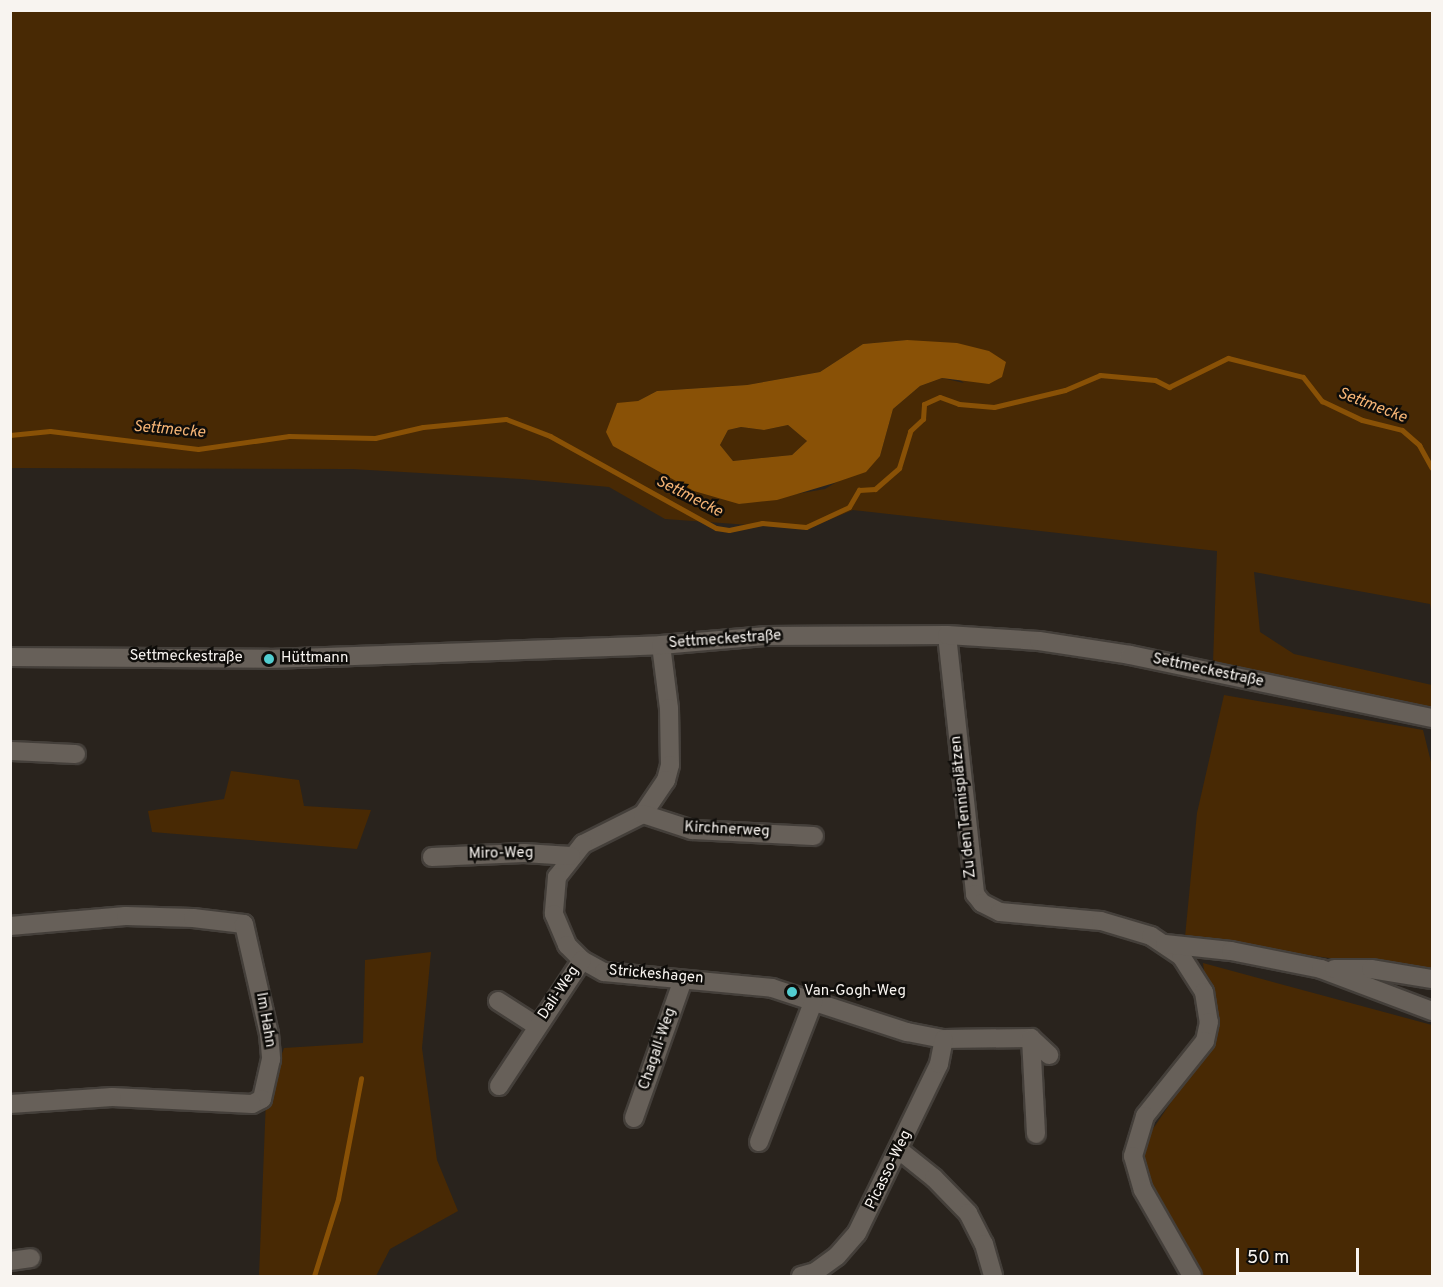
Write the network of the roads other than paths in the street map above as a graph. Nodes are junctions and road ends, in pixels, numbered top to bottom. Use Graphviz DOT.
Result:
graph roads {
  1 [pos="947,635"];
  2 [pos="662,645"];
  3 [pos="10,657"];
  4 [pos="1432,718"];
  5 [pos="10,751"];
  6 [pos="75,754"];
  7 [pos="643,813"];
  8 [pos="814,836"];
  9 [pos="570,856"];
  10 [pos="432,857"];
  11 [pos="10,926"];
  12 [pos="1165,944"];
  13 [pos="582,960"];
  14 [pos="1321,969"];
  15 [pos="1432,979"];
  16 [pos="683,980"];
  17 [pos="814,1000"];
  18 [pos="498,1001"];
  19 [pos="1432,1011"];
  20 [pos="537,1026"];
  21 [pos="1031,1038"];
  22 [pos="944,1039"];
  23 [pos="1049,1055"];
  24 [pos="499,1086"];
  25 [pos="10,1104"];
  26 [pos="634,1118"];
  27 [pos="1036,1134"];
  28 [pos="759,1142"];
  29 [pos="899,1150"];
  30 [pos="31,1258"];
  31 [pos="10,1261"];
  32 [pos="801,1276"];
  33 [pos="993,1276"];
  34 [pos="1192,1276"];
  1 -- 2 [label="street, Settmeckestraße"];
  1 -- 4 [label="street, Settmeckestraße"];
  1 -- 12 [label="street, Zu den Tennisplätzen"];
  2 -- 3 [label="street, Settmeckestraße"];
  2 -- 7 [label="street, Strickeshagen"];
  5 -- 6 [label="street"];
  7 -- 8 [label="street, Kirchnerweg"];
  7 -- 9 [label="street, Strickeshagen"];
  9 -- 10 [label="street, Miro-Weg"];
  9 -- 13 [label="street, Strickeshagen"];
  11 -- 25 [label="street, Im Hahn"];
  12 -- 14 [label="street"];
  12 -- 34 [label="street, Zu den Tennisplätzen"];
  13 -- 16 [label="street, Strickeshagen"];
  13 -- 20 [label="street, Dali-Weg"];
  14 -- 15 [label="street"];
  14 -- 19 [label="street"];
  16 -- 17 [label="street, Strickeshagen"];
  16 -- 26 [label="street, Chagall-Weg"];
  17 -- 22 [label="street, Strickeshagen"];
  17 -- 28 [label="street"];
  18 -- 20 [label="street, Dali-Weg"];
  20 -- 24 [label="street, Dali-Weg"];
  21 -- 22 [label="street, Strickeshagen"];
  21 -- 23 [label="street"];
  21 -- 27 [label="street"];
  22 -- 29 [label="street, Picasso-Weg"];
  29 -- 32 [label="street, Picasso-Weg"];
  29 -- 33 [label="street"];
  30 -- 31 [label="street"];
}
